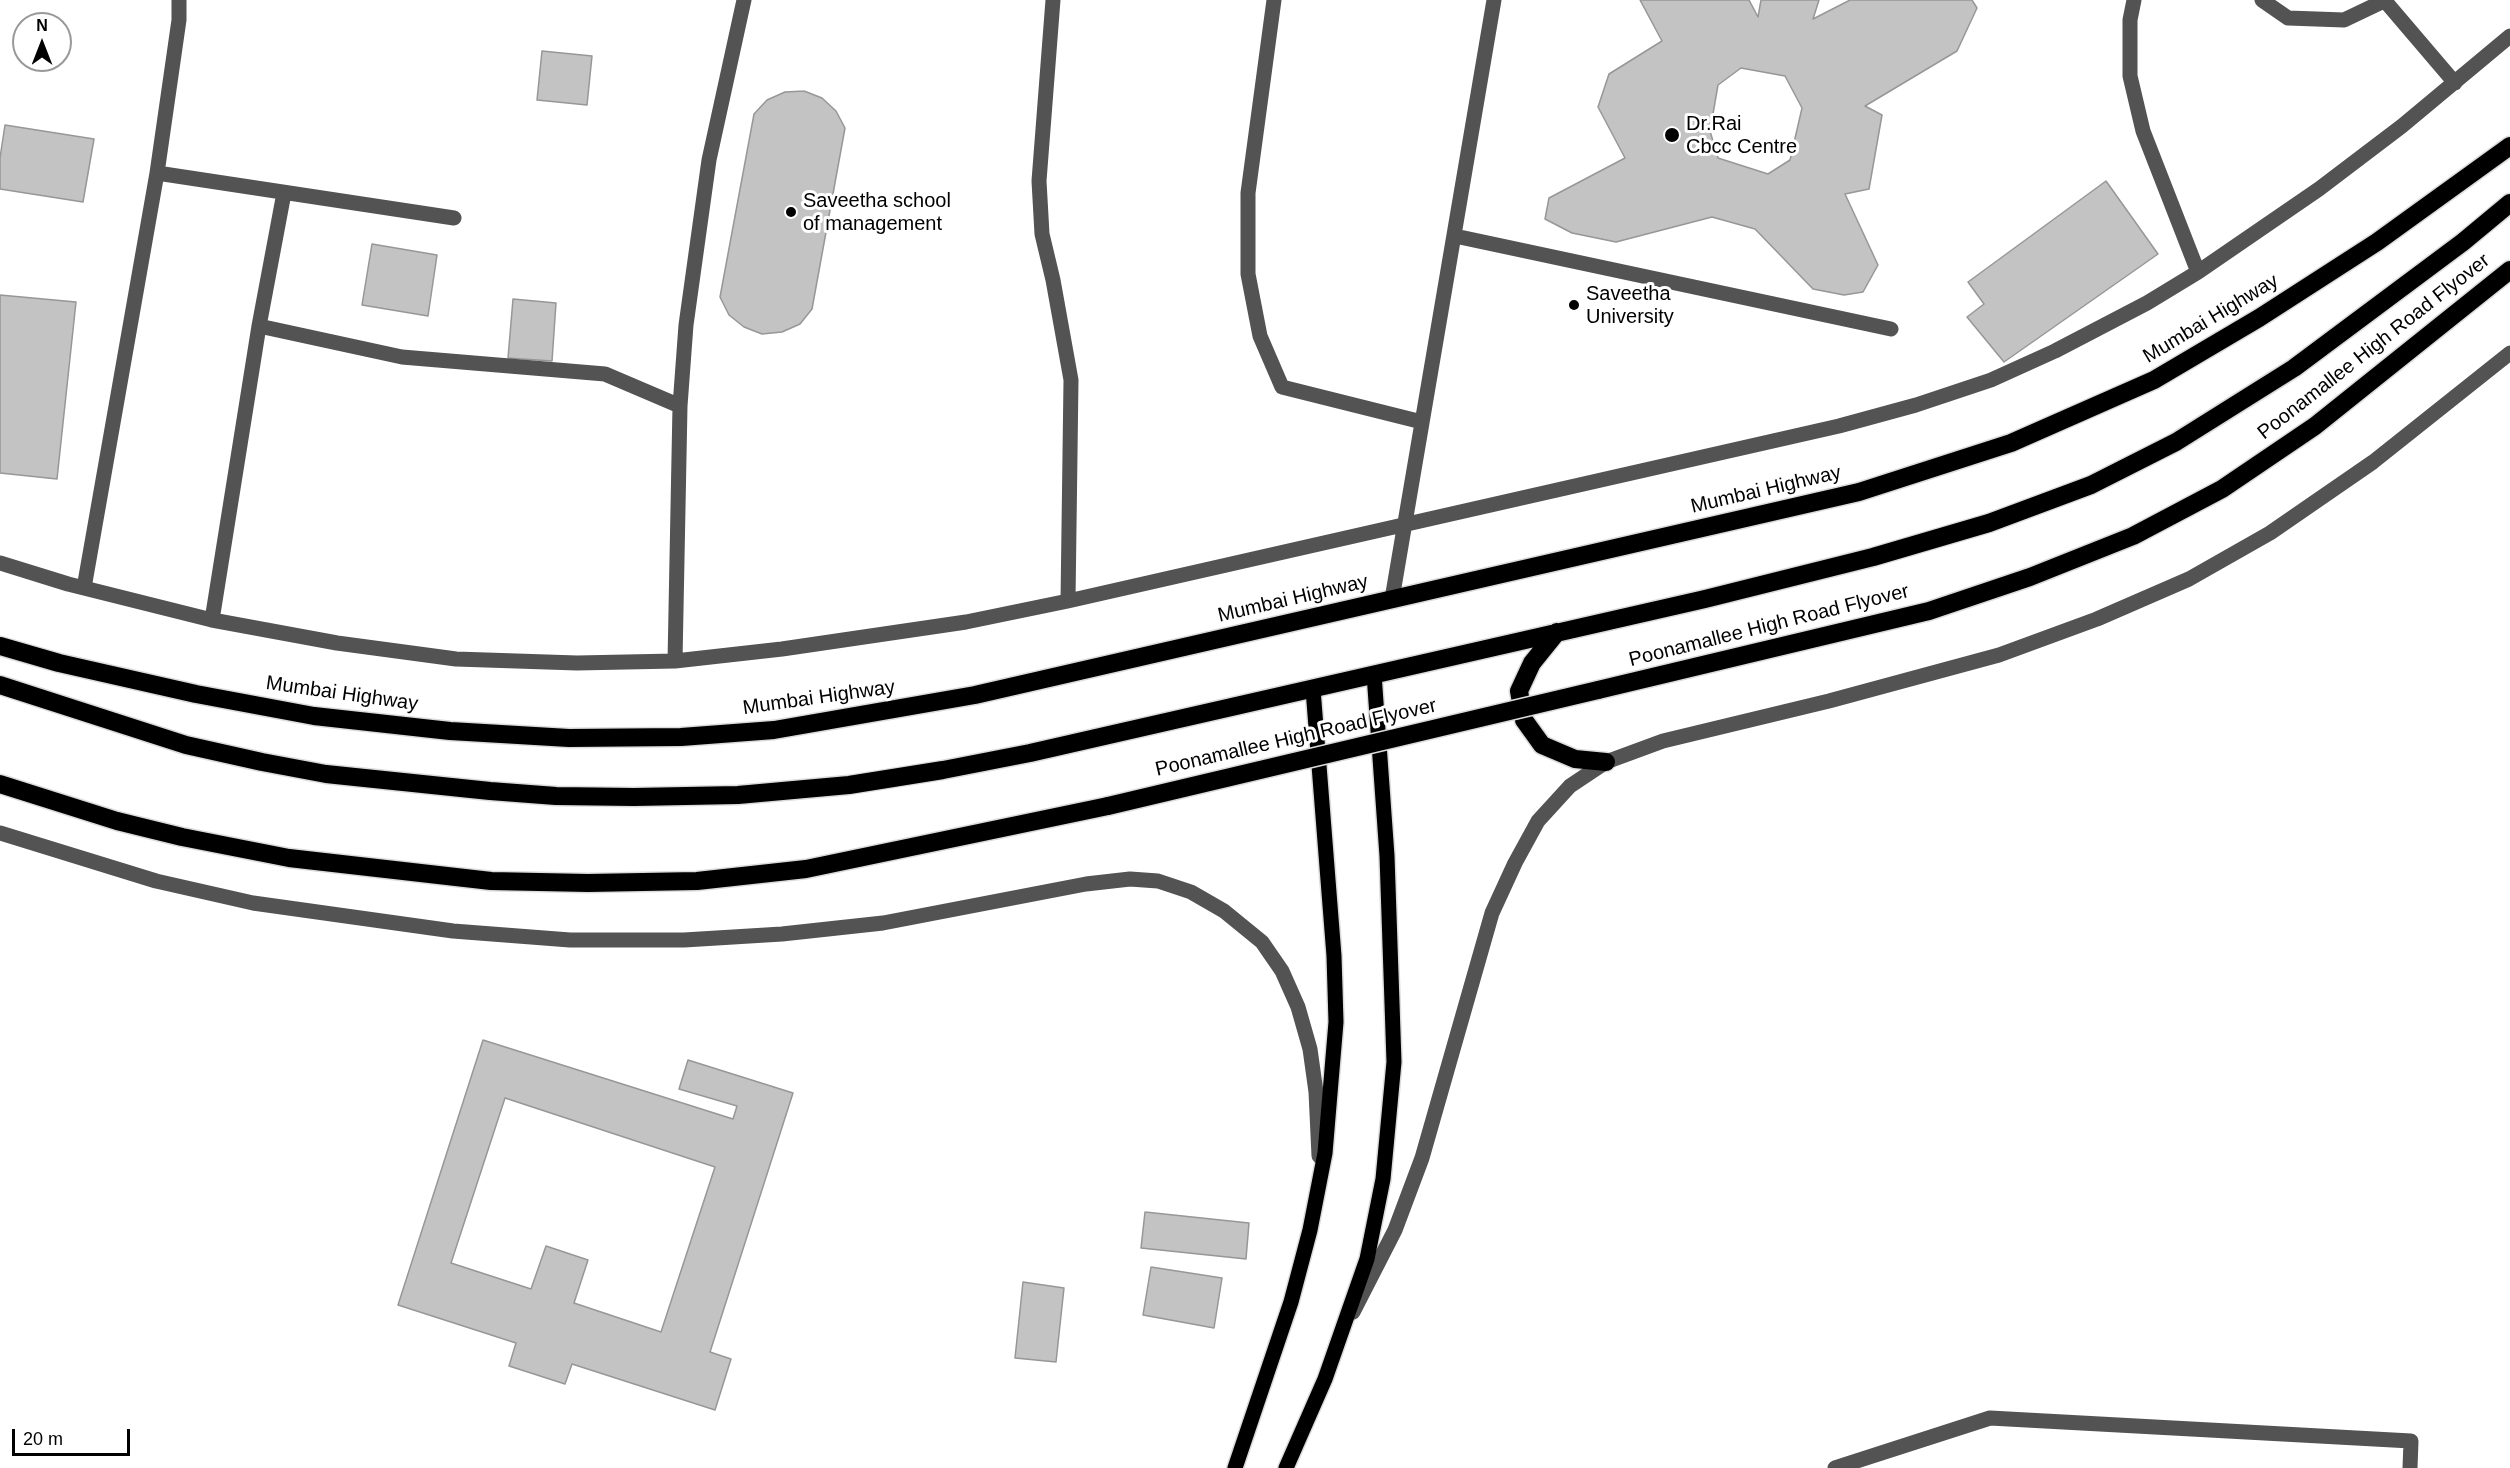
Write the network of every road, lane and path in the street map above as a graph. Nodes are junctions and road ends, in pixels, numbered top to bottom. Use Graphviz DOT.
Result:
graph roads {
  1 [pos="179,0"];
  2 [pos="744,0"];
  3 [pos="1053,0"];
  4 [pos="1274,0"];
  5 [pos="1494,0"];
  6 [pos="2134,0"];
  7 [pos="2262,0"];
  8 [pos="2385,0"];
  9 [pos="2510,36"];
  10 [pos="2455,83"];
  11 [pos="2510,146"];
  12 [pos="157,173"];
  13 [pos="284,193"];
  14 [pos="2510,203"];
  15 [pos="454,218"];
  16 [pos="1455,236"];
  17 [pos="2510,270"];
  18 [pos="2198,272"];
  19 [pos="259,326"];
  20 [pos="1891,329"];
  21 [pos="2510,353"];
  22 [pos="680,406"];
  23 [pos="1422,422"];
  24 [pos="1407,523"];
  25 [pos="0,563"];
  26 [pos="84,588"];
  27 [pos="1392,599"];
  28 [pos="1068,602"];
  29 [pos="212,620"];
  30 [pos="1557,632"];
  31 [pos="0,646"];
  32 [pos="675,661"];
  33 [pos="1374,674"];
  34 [pos="0,685"];
  35 [pos="1313,689"];
  36 [pos="1606,762"];
  37 [pos="0,784"];
  38 [pos="0,833"];
  39 [pos="1318,1189"];
  40 [pos="1338,1343"];
  41 [pos="1290,1467"];
  42 [pos="1235,1468"];
  43 [pos="1835,1468"];
  44 [pos="2410,1468"];
  1 -- 12 [label="street"];
  2 -- 22 [label="street"];
  3 -- 28 [label="street"];
  4 -- 23 [label="street"];
  5 -- 16 [label="street"];
  6 -- 18 [label="street"];
  7 -- 8 [label="street"];
  8 -- 10 [label="street"];
  9 -- 10 [label="street"];
  10 -- 18 [label="street"];
  11 -- 27 [label="highway, Mumbai Highway"];
  12 -- 13 [label="street"];
  12 -- 26 [label="street"];
  13 -- 15 [label="street"];
  13 -- 19 [label="street"];
  14 -- 30 [label="highway"];
  16 -- 20 [label="street"];
  16 -- 23 [label="street"];
  17 -- 37 [label="highway, Poonamallee High Road Flyover, bridge"];
  18 -- 24 [label="street"];
  19 -- 22 [label="street"];
  19 -- 29 [label="street"];
  21 -- 36 [label="street"];
  22 -- 32 [label="street"];
  23 -- 24 [label="street"];
  24 -- 27 [label="street"];
  24 -- 28 [label="street"];
  25 -- 26 [label="street"];
  26 -- 29 [label="street"];
  27 -- 31 [label="highway, Mumbai Highway"];
  28 -- 32 [label="street"];
  29 -- 32 [label="street"];
  30 -- 33 [label="highway"];
  30 -- 36 [label="highway"];
  33 -- 35 [label="highway"];
  33 -- 40 [label="main road"];
  34 -- 35 [label="highway"];
  35 -- 39 [label="main road"];
  36 -- 40 [label="street"];
  38 -- 39 [label="street"];
  39 -- 42 [label="main road"];
  40 -- 41 [label="main road"];
  43 -- 44 [label="street"];
}
